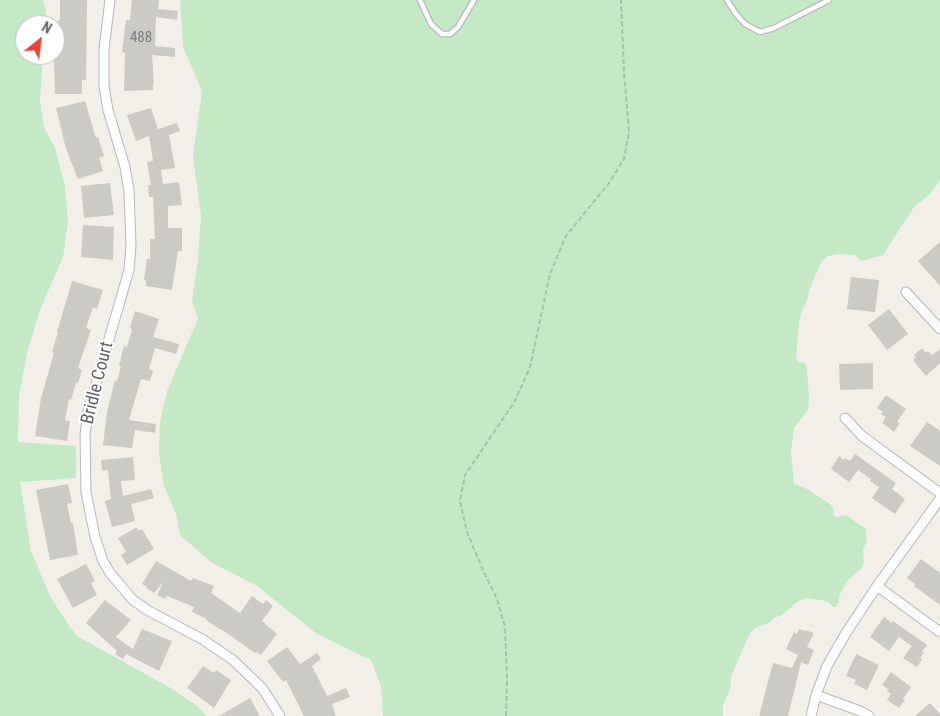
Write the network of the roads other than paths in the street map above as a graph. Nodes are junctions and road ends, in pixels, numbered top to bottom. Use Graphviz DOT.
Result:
graph roads {
  1 [pos="110,0"];
  2 [pos="420,0"];
  3 [pos="474,0"];
  4 [pos="727,0"];
  5 [pos="829,0"];
  6 [pos="906,292"];
  7 [pos="940,329"];
  8 [pos="845,418"];
  9 [pos="940,493"];
  10 [pos="940,499"];
  11 [pos="877,586"];
  12 [pos="940,632"];
  13 [pos="816,695"];
  14 [pos="280,716"];
  15 [pos="811,716"];
  16 [pos="869,716"];
  1 -- 14 [label="street, Bridle Court"];
  2 -- 3 [label="lane"];
  4 -- 5 [label="lane"];
  6 -- 7 [label="street"];
  8 -- 9 [label="street"];
  10 -- 11 [label="street"];
  11 -- 12 [label="street"];
  11 -- 13 [label="street"];
  13 -- 15 [label="street"];
  13 -- 16 [label="street"];
}
